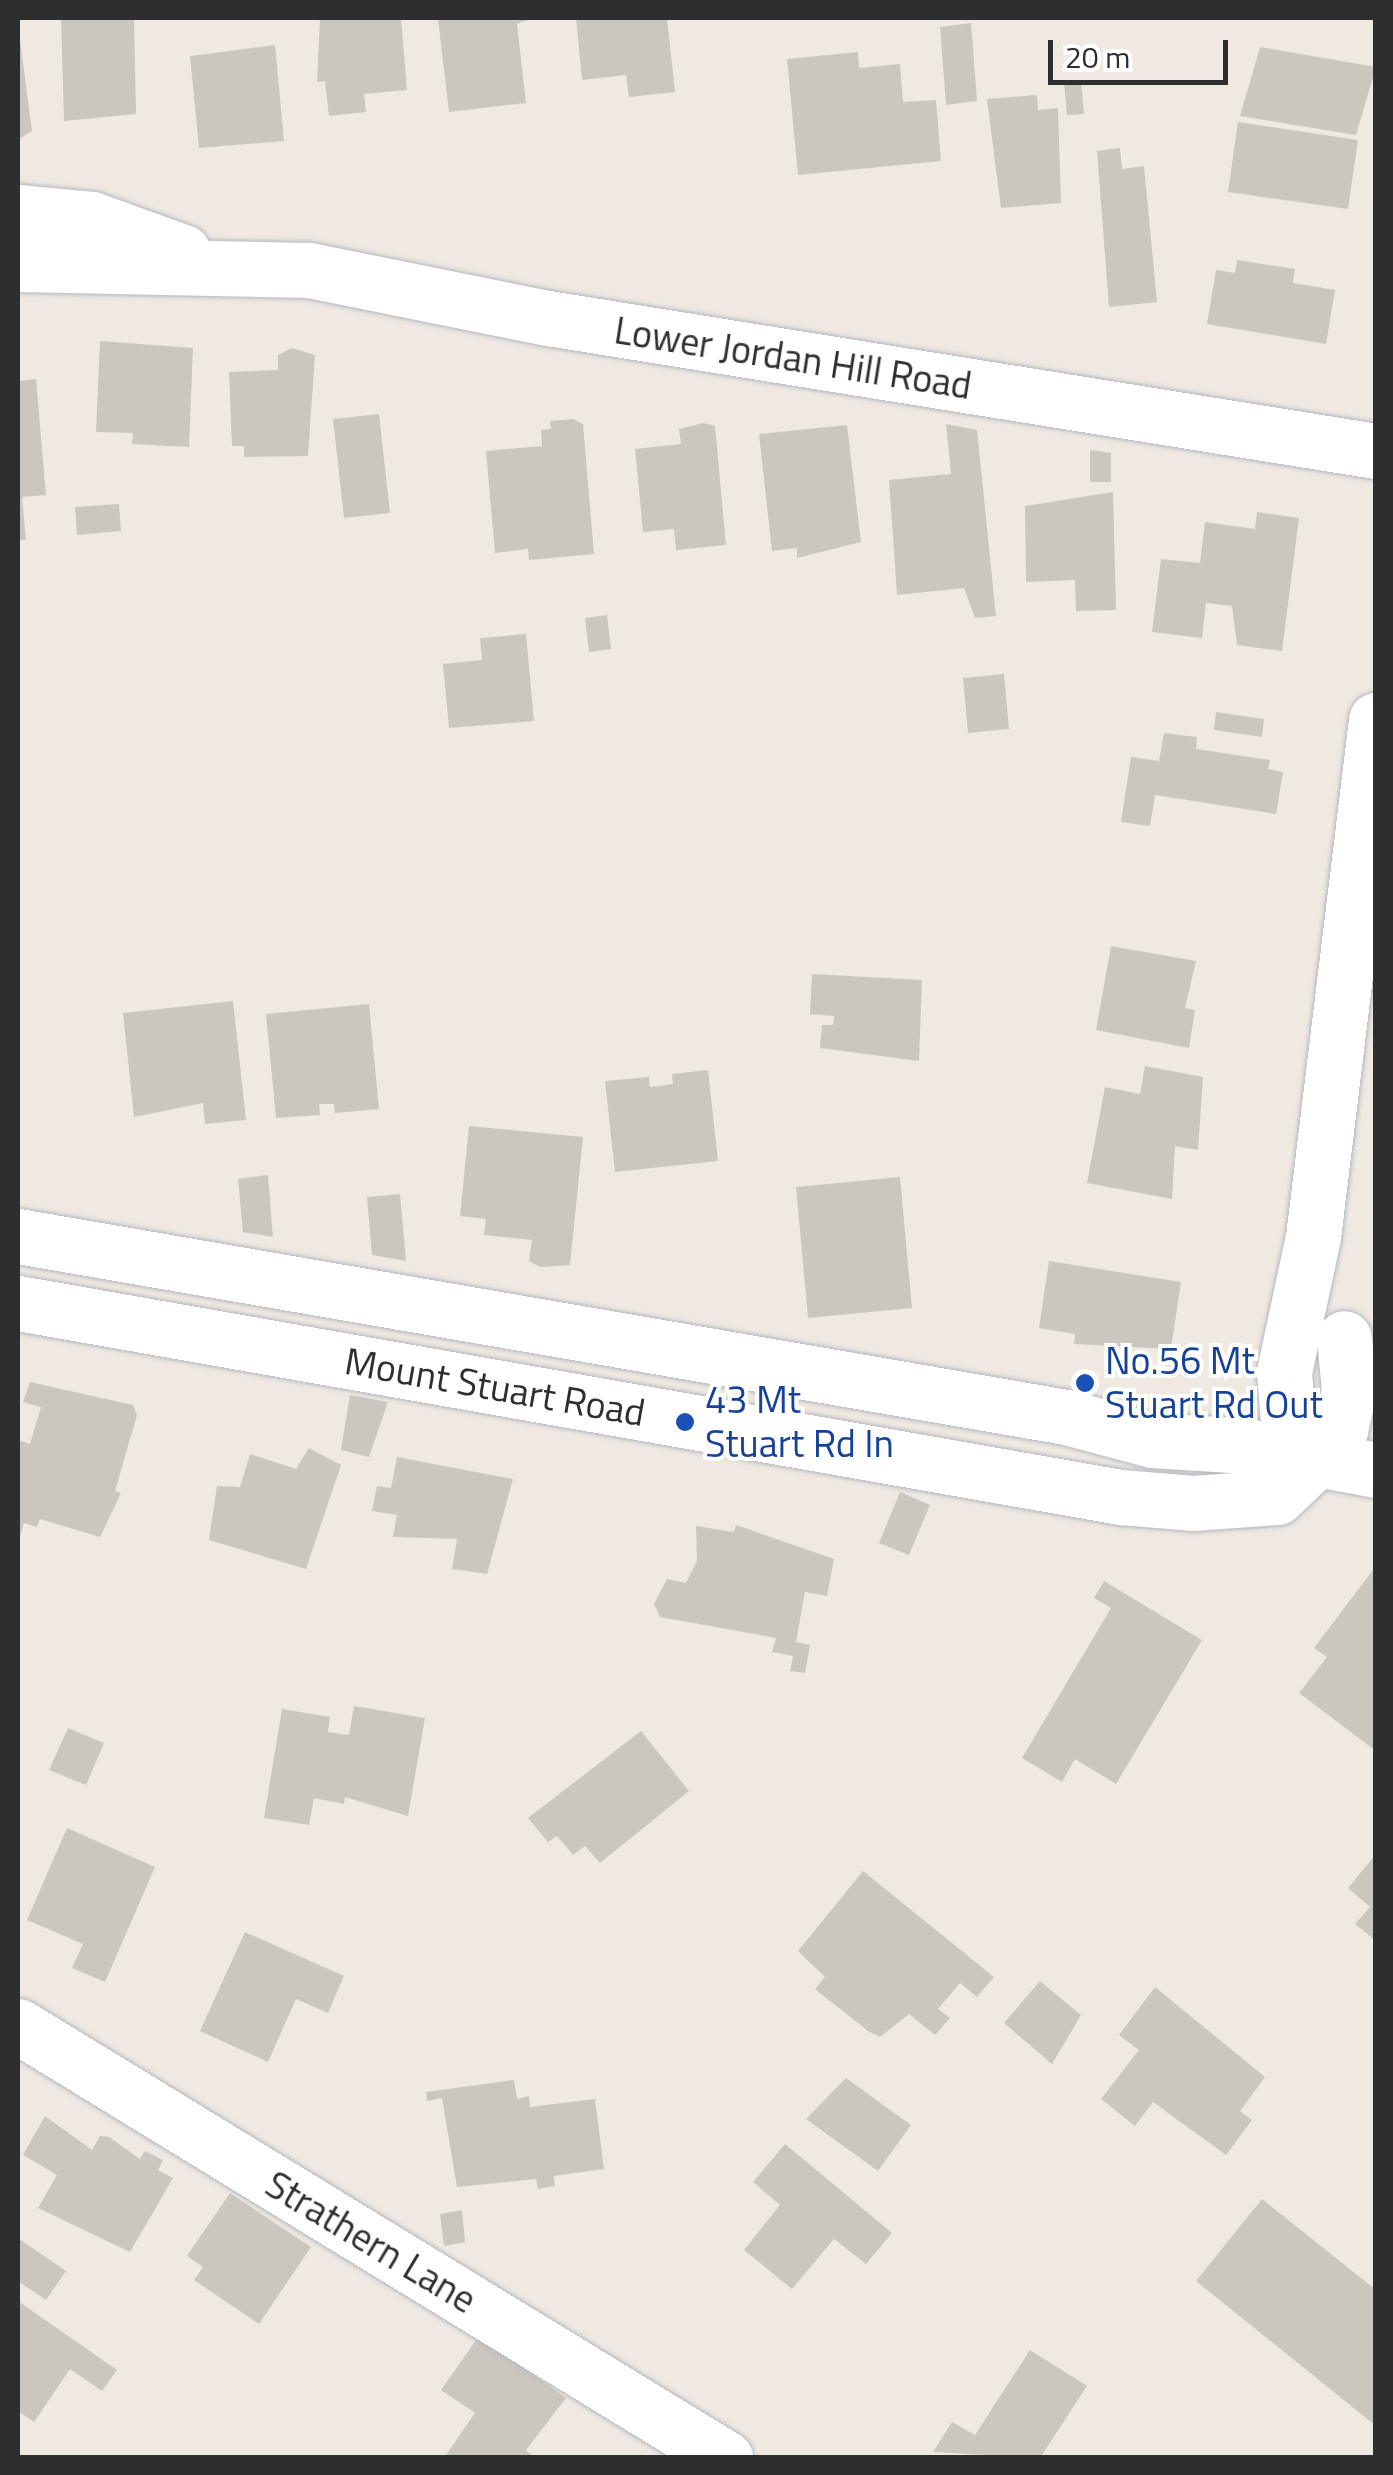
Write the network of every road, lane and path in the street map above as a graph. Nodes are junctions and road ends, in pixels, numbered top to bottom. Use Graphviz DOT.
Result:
graph roads {
  1 [pos="18,212"];
  2 [pos="212,262"];
  3 [pos="18,264"];
  4 [pos="1376,451"];
  5 [pos="1376,720"];
  6 [pos="18,1236"];
  7 [pos="1313,1237"];
  8 [pos="18,1304"];
  9 [pos="1360,1359"];
  10 [pos="1315,1461"];
  11 [pos="1376,1470"];
  12 [pos="18,2026"];
  13 [pos="725,2458"];
  1 -- 2 [label="street, Lower Jordan Hill Road"];
  2 -- 3 [label="street, Lower Jordan Hill Road"];
  2 -- 4 [label="street, Lower Jordan Hill Road"];
  5 -- 7 [label="street"];
  6 -- 10 [label="street, Mount Stuart Road"];
  7 -- 9 [label="street"];
  7 -- 10 [label="street"];
  8 -- 10 [label="street, Mount Stuart Road"];
  9 -- 10 [label="street"];
  10 -- 11 [label="street, Mount Stuart Road"];
  12 -- 13 [label="street, Strathern Lane"];
}
